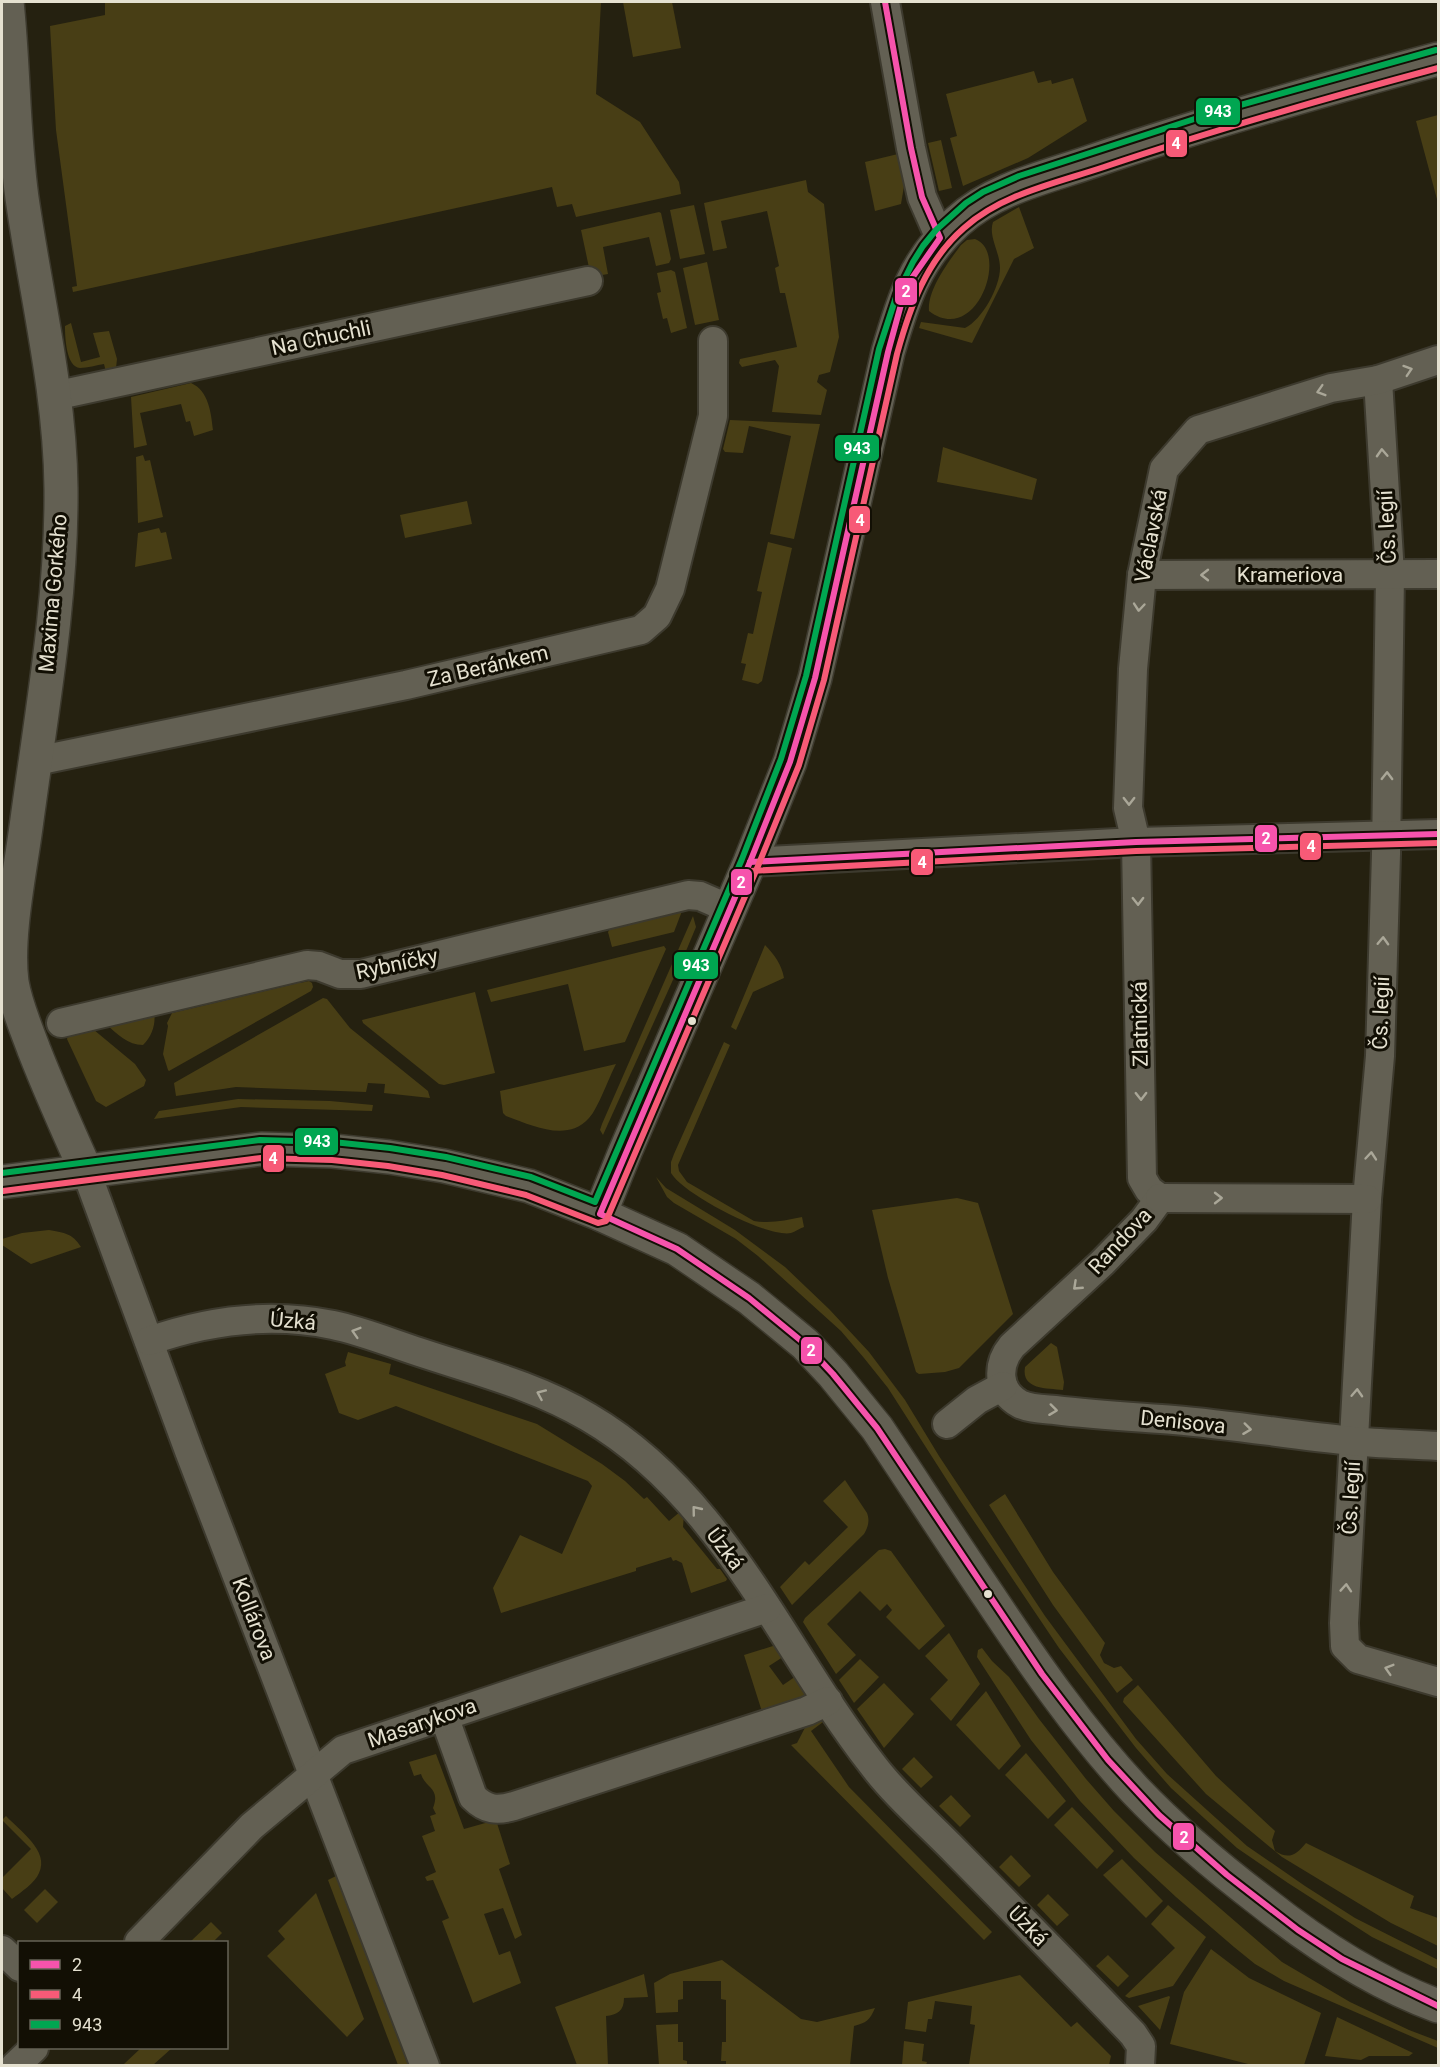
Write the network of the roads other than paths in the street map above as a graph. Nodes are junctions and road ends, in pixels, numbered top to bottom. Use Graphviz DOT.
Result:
graph roads {
  1 [pos="6,2"];
  2 [pos="885,2"];
  3 [pos="1438,59"];
  4 [pos="12,197"];
  5 [pos="940,238"];
  6 [pos="588,282"];
  7 [pos="712,341"];
  8 [pos="1438,360"];
  9 [pos="1378,380"];
  10 [pos="54,396"];
  11 [pos="1390,574"];
  12 [pos="1438,574"];
  13 [pos="1142,575"];
  14 [pos="36,761"];
  15 [pos="1438,834"];
  16 [pos="1386,835"];
  17 [pos="1136,842"];
  18 [pos="750,862"];
  19 [pos="730,909"];
  20 [pos="61,1023"];
  21 [pos="86,1171"];
  22 [pos="2,1182"];
  23 [pos="1160,1198"];
  24 [pos="1367,1199"];
  25 [pos="600,1214"];
  26 [pos="148,1341"];
  27 [pos="1003,1386"];
  28 [pos="947,1424"];
  29 [pos="1354,1441"];
  30 [pos="1438,1446"];
  31 [pos="767,1608"];
  32 [pos="1438,1682"];
  33 [pos="828,1701"];
  34 [pos="444,1716"];
  35 [pos="313,1774"];
  36 [pos="140,1941"];
  37 [pos="2,1950"];
  38 [pos="18,1965"];
  39 [pos="1438,2006"];
  40 [pos="33,2049"];
  41 [pos="1141,2056"];
  42 [pos="15,2066"];
  43 [pos="425,2066"];
  1 -- 4 [label="main road, Maxima Gorkého"];
  2 -- 5 [label="street"];
  3 -- 5 [label="main road"];
  4 -- 10 [label="main road, Maxima Gorkého"];
  5 -- 18 [label="main road"];
  6 -- 10 [label="street, Na Chuchli"];
  7 -- 14 [label="street, Za Beránkem"];
  9 -- 8 [label="street, Václavská, one-way"];
  11 -- 9 [label="street, Čs. legií, one-way"];
  9 -- 13 [label="street, Václavská, one-way"];
  10 -- 14 [label="main road, Maxima Gorkého"];
  11 -- 12 [label="street, Krameriova"];
  11 -- 13 [label="street, Krameriova, one-way"];
  16 -- 11 [label="street, Čs. legií, one-way"];
  13 -- 17 [label="street, Václavská, one-way"];
  14 -- 21 [label="main road, Maxima Gorkého"];
  15 -- 16 [label="street"];
  16 -- 17 [label="street"];
  24 -- 16 [label="street, Čs. legií, one-way"];
  17 -- 18 [label="street"];
  17 -- 23 [label="street, Zlatnická, one-way"];
  18 -- 19 [label="main road"];
  19 -- 20 [label="street, Rybníčky"];
  19 -- 25 [label="main road"];
  21 -- 22 [label="main road"];
  21 -- 25 [label="main road"];
  21 -- 26 [label="street, Kollárova"];
  23 -- 24 [label="street, Randova, one-way"];
  23 -- 27 [label="street, Randova, one-way"];
  29 -- 24 [label="street, Čs. legií, one-way"];
  25 -- 39 [label="main road"];
  31 -- 26 [label="street, Úzká, one-way"];
  26 -- 35 [label="street, Kollárova"];
  27 -- 28 [label="street"];
  27 -- 29 [label="street, Denisova, one-way"];
  29 -- 30 [label="street, Denisova"];
  32 -- 29 [label="street, Čs. legií, one-way"];
  31 -- 33 [label="street, Úzká"];
  31 -- 34 [label="street, Masarykova"];
  33 -- 34 [label="street"];
  33 -- 41 [label="street, Úzká"];
  34 -- 35 [label="street, Masarykova"];
  35 -- 36 [label="street, Masarykova"];
  35 -- 43 [label="street, Kollárova"];
  37 -- 38 [label="street"];
  40 -- 42 [label="street"];
}
